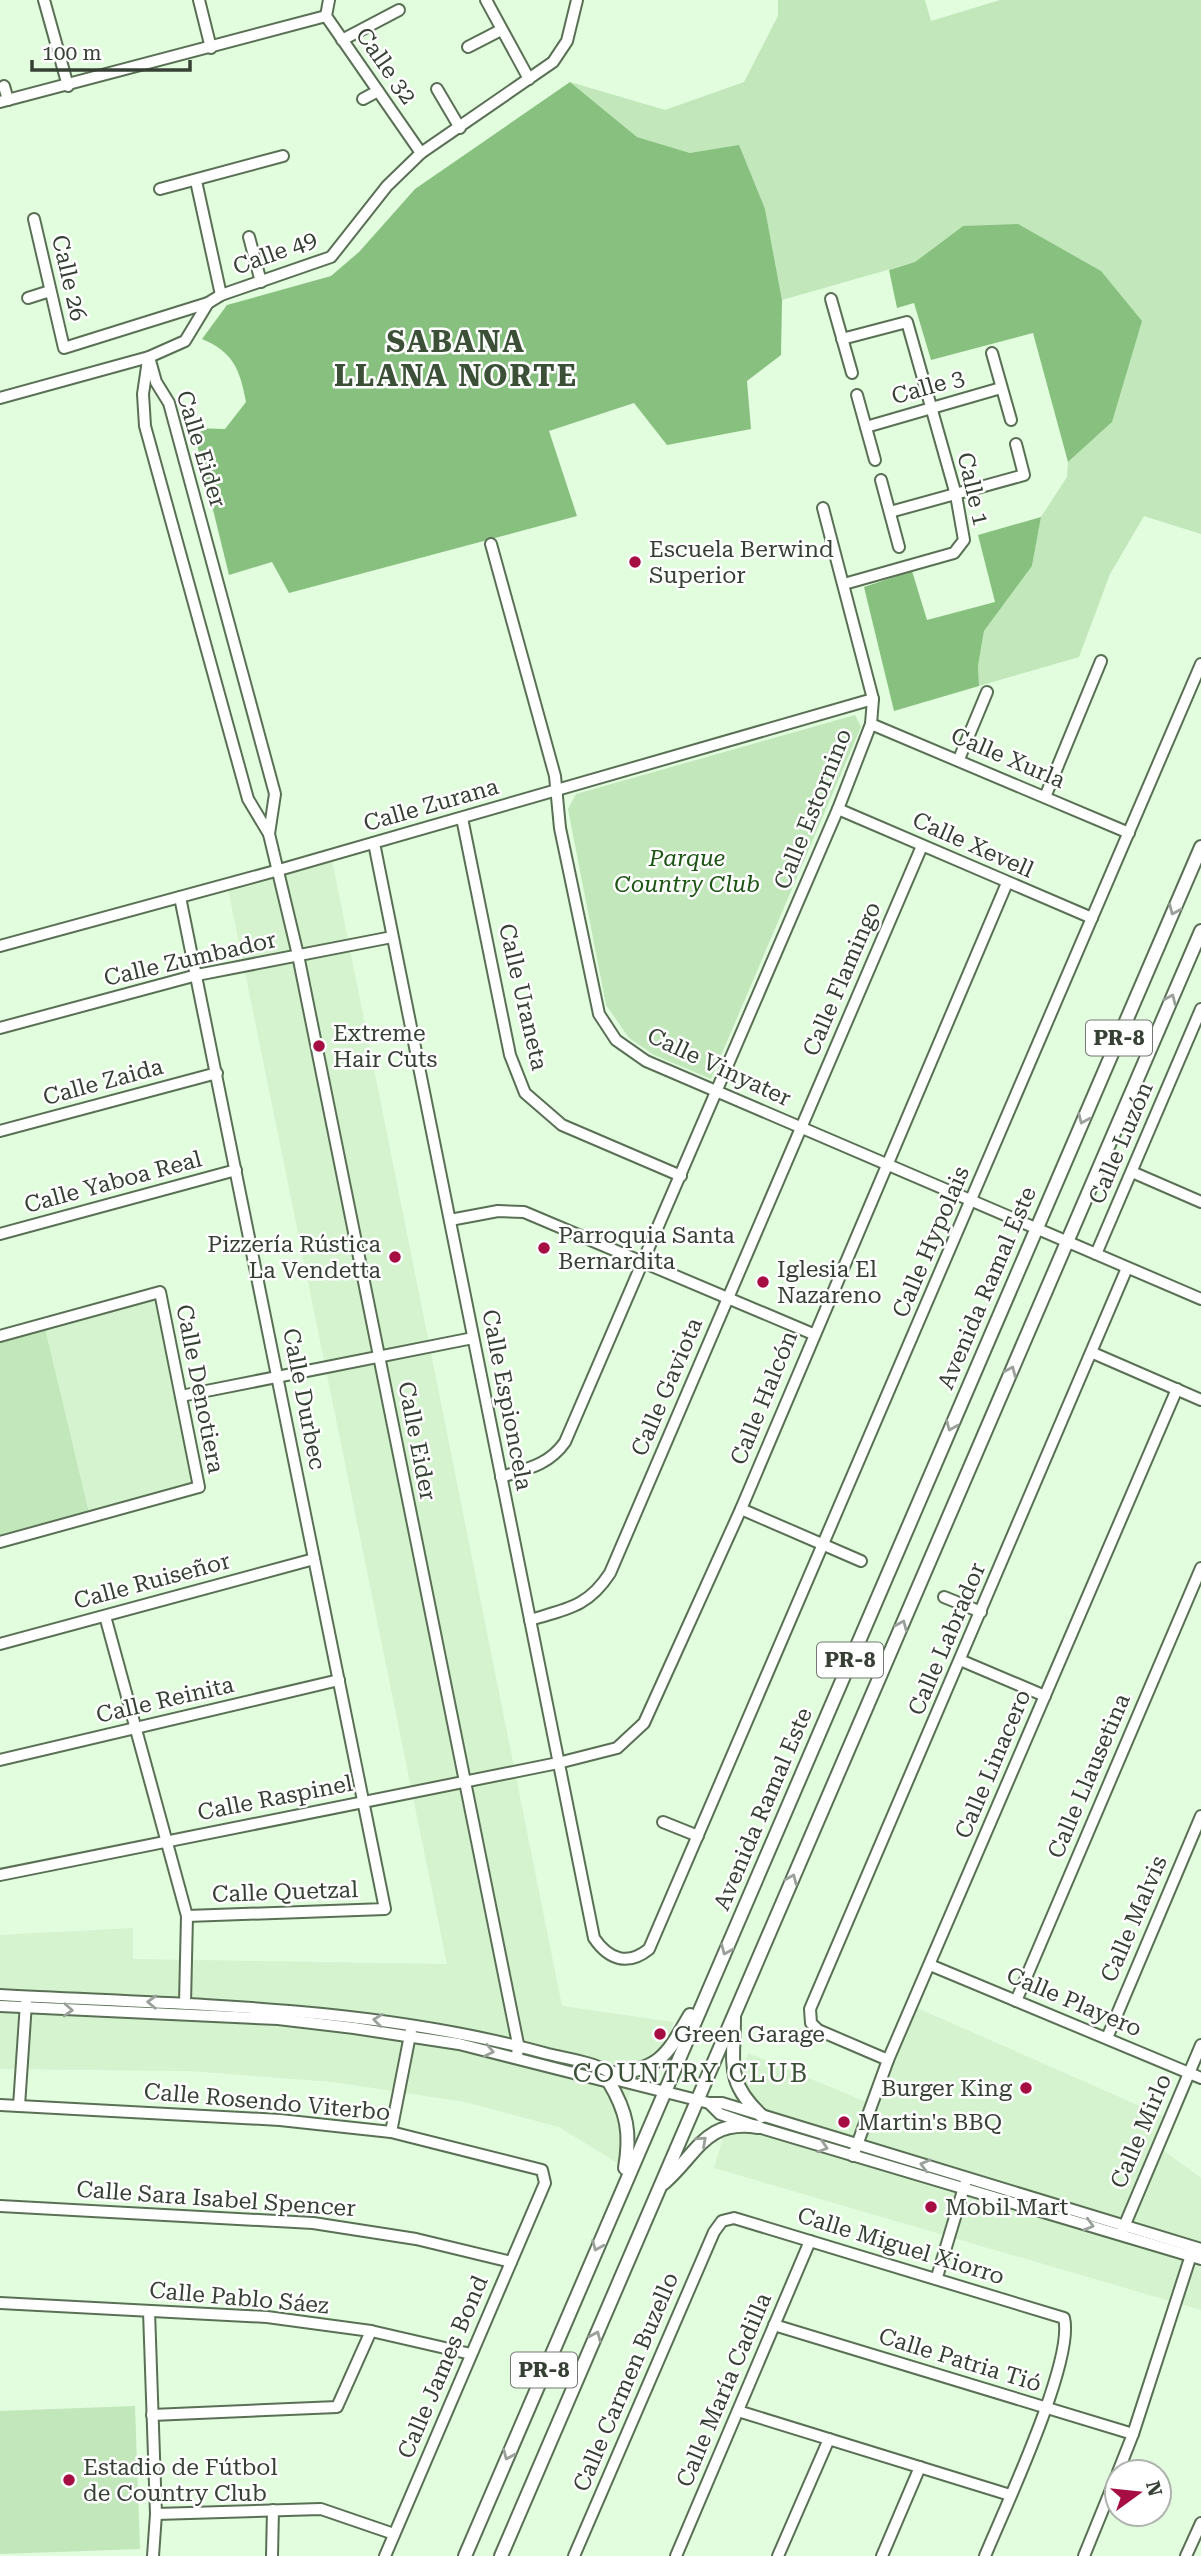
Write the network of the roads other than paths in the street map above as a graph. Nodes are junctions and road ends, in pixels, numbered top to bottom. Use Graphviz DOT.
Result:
graph roads {
  1 [pos="44,0"];
  2 [pos="199,0"];
  3 [pos="329,0"];
  4 [pos="486,0"];
  5 [pos="577,0"];
  6 [pos="400,10"];
  7 [pos="326,16"];
  8 [pos="501,30"];
  9 [pos="342,40"];
  10 [pos="468,47"];
  11 [pos="211,48"];
  12 [pos="528,79"];
  13 [pos="4,86"];
  14 [pos="68,86"];
  15 [pos="437,89"];
  16 [pos="378,91"];
  17 [pos="363,99"];
  18 [pos="4,101"];
  19 [pos="460,128"];
  20 [pos="421,153"];
  21 [pos="283,156"];
  22 [pos="195,181"];
  23 [pos="160,189"];
  24 [pos="34,219"];
  25 [pos="249,237"];
  26 [pos="261,282"];
  27 [pos="50,291"];
  28 [pos="220,295"];
  29 [pos="28,298"];
  30 [pos="831,299"];
  31 [pos="208,303"];
  32 [pos="842,339"];
  33 [pos="992,353"];
  34 [pos="149,357"];
  35 [pos="852,373"];
  36 [pos="1001,388"];
  37 [pos="857,394"];
  38 [pos="0,398"];
  39 [pos="931,408"];
  40 [pos="1011,420"];
  41 [pos="866,426"];
  42 [pos="1016,444"];
  43 [pos="875,460"];
  44 [pos="881,480"];
  45 [pos="956,495"];
  46 [pos="823,508"];
  47 [pos="890,512"];
  48 [pos="491,544"];
  49 [pos="900,547"];
  50 [pos="844,584"];
  51 [pos="1101,661"];
  52 [pos="1201,664"];
  53 [pos="987,692"];
  54 [pos="873,699"];
  55 [pos="871,724"];
  56 [pos="959,759"];
  57 [pos="554,792"];
  58 [pos="1045,797"];
  59 [pos="838,808"];
  60 [pos="462,818"];
  61 [pos="1129,833"];
  62 [pos="270,834"];
  63 [pos="374,843"];
  64 [pos="922,846"];
  65 [pos="1201,847"];
  66 [pos="279,870"];
  67 [pos="1007,883"];
  68 [pos="180,897"];
  69 [pos="1092,918"];
  70 [pos="1201,930"];
  71 [pos="392,937"];
  72 [pos="0,946"];
  73 [pos="298,955"];
  74 [pos="197,975"];
  75 [pos="1201,1009"];
  76 [pos="0,1028"];
  77 [pos="217,1073"];
  78 [pos="716,1091"];
  79 [pos="801,1128"];
  80 [pos="0,1132"];
  81 [pos="886,1164"];
  82 [pos="236,1170"];
  83 [pos="1132,1172"];
  84 [pos="681,1176"];
  85 [pos="972,1201"];
  86 [pos="1201,1202"];
  87 [pos="450,1220"];
  88 [pos="1035,1228"];
  89 [pos="1,1230"];
  90 [pos="1068,1242"];
  91 [pos="1096,1254"];
  92 [pos="643,1261"];
  93 [pos="1127,1268"];
  94 [pos="728,1298"];
  95 [pos="1201,1299"];
  96 [pos="813,1334"];
  97 [pos="0,1336"];
  98 [pos="473,1338"];
  99 [pos="1093,1353"];
  100 [pos="379,1357"];
  101 [pos="278,1377"];
  102 [pos="1177,1390"];
  103 [pos="181,1396"];
  104 [pos="1201,1400"];
  105 [pos="501,1477"];
  106 [pos="741,1509"];
  107 [pos="0,1542"];
  108 [pos="824,1545"];
  109 [pos="314,1559"];
  110 [pos="861,1561"];
  111 [pos="1201,1568"];
  112 [pos="944,1597"];
  113 [pos="981,1612"];
  114 [pos="105,1616"];
  115 [pos="530,1620"];
  116 [pos="0,1644"];
  117 [pos="960,1660"];
  118 [pos="339,1680"];
  119 [pos="1045,1696"];
  120 [pos="136,1728"];
  121 [pos="0,1760"];
  122 [pos="558,1763"];
  123 [pos="464,1782"];
  124 [pos="364,1802"];
  125 [pos="1201,1816"];
  126 [pos="663,1822"];
  127 [pos="698,1836"];
  128 [pos="167,1842"];
  129 [pos="0,1875"];
  130 [pos="385,1909"];
  131 [pos="187,1916"];
  132 [pos="613,1957"];
  133 [pos="930,1965"];
  134 [pos="707,1993"];
  135 [pos="0,1995"];
  136 [pos="1016,2001"];
  137 [pos="27,2002"];
  138 [pos="186,2003"];
  139 [pos="0,2006"];
  140 [pos="733,2015"];
  141 [pos="411,2030"];
  142 [pos="1107,2038"];
  143 [pos="518,2044"];
  144 [pos="1201,2045"];
  145 [pos="517,2057"];
  146 [pos="888,2060"];
  147 [pos="1189,2073"];
  148 [pos="613,2078"];
  149 [pos="1201,2078"];
  150 [pos="664,2091"];
  151 [pos="696,2098"];
  152 [pos="0,2105"];
  153 [pos="19,2106"];
  154 [pos="760,2122"];
  155 [pos="391,2132"];
  156 [pos="855,2152"];
  157 [pos="965,2183"];
  158 [pos="624,2184"];
  159 [pos="661,2185"];
  160 [pos="540,2195"];
  161 [pos="0,2206"];
  162 [pos="719,2225"];
  163 [pos="1123,2230"];
  164 [pos="810,2241"];
  165 [pos="1197,2252"];
  166 [pos="511,2262"];
  167 [pos="937,2277"];
  168 [pos="0,2303"];
  169 [pos="149,2311"];
  170 [pos="774,2325"];
  171 [pos="371,2331"];
  172 [pos="471,2354"];
  173 [pos="1046,2409"];
  174 [pos="738,2411"];
  175 [pos="152,2414"];
  176 [pos="1133,2434"];
  177 [pos="829,2439"];
  178 [pos="1124,2458"];
  179 [pos="920,2467"];
  180 [pos="1010,2495"];
  181 [pos="273,2510"];
  182 [pos="1103,2510"];
  183 [pos="156,2514"];
  184 [pos="1201,2523"];
  185 [pos="394,2534"];
  186 [pos="153,2556"];
  187 [pos="272,2556"];
  188 [pos="385,2556"];
  189 [pos="465,2556"];
  190 [pos="501,2556"];
  191 [pos="574,2556"];
  192 [pos="676,2556"];
  193 [pos="778,2556"];
  194 [pos="882,2556"];
  195 [pos="985,2556"];
  196 [pos="1084,2556"];
  197 [pos="1186,2556"];
  1 -- 14 [label="street"];
  2 -- 11 [label="street"];
  3 -- 7 [label="street, Calle 32"];
  4 -- 8 [label="street"];
  5 -- 12 [label="street, Calle 49"];
  6 -- 9 [label="street"];
  7 -- 9 [label="street, Calle 32"];
  7 -- 11 [label="street"];
  8 -- 10 [label="street"];
  8 -- 12 [label="street"];
  9 -- 16 [label="street, Calle 32"];
  11 -- 14 [label="street"];
  12 -- 19 [label="street, Calle 49"];
  13 -- 18 [label="street"];
  14 -- 18 [label="street"];
  15 -- 19 [label="street"];
  16 -- 17 [label="street"];
  16 -- 20 [label="street, Calle 32"];
  19 -- 20 [label="street, Calle 49"];
  20 -- 26 [label="street, Calle 49"];
  21 -- 22 [label="street"];
  22 -- 23 [label="street"];
  22 -- 28 [label="street"];
  24 -- 27 [label="street, Calle 26"];
  25 -- 26 [label="street"];
  26 -- 28 [label="street, Calle 49"];
  27 -- 29 [label="street"];
  27 -- 31 [label="street, Calle 26"];
  28 -- 31 [label="street, Calle 49"];
  30 -- 32 [label="street"];
  31 -- 34 [label="street, Calle 49"];
  32 -- 35 [label="street"];
  32 -- 39 [label="street, Calle 1"];
  33 -- 36 [label="street, Calle 3"];
  34 -- 38 [label="street, Calle 49"];
  34 -- 62 [label="street, Calle Eider"];
  34 -- 62 [label="street, Calle Eider"];
  36 -- 39 [label="street, Calle 3"];
  36 -- 40 [label="street, Calle 3"];
  37 -- 41 [label="street, Calle 3"];
  39 -- 41 [label="street, Calle 3"];
  39 -- 45 [label="street, Calle 1"];
  41 -- 43 [label="street, Calle 3"];
  42 -- 45 [label="street"];
  44 -- 47 [label="street"];
  45 -- 47 [label="street"];
  45 -- 50 [label="street, Calle 1"];
  46 -- 50 [label="street, Calle Estornino"];
  47 -- 49 [label="street"];
  48 -- 57 [label="street, Calle Vinyater"];
  50 -- 54 [label="street, Calle Estornino"];
  51 -- 58 [label="street"];
  52 -- 61 [label="street, Calle Hypolais"];
  53 -- 56 [label="street"];
  54 -- 55 [label="street, Calle Estornino"];
  54 -- 57 [label="street, Calle Zurana"];
  55 -- 56 [label="street, Calle Xurla"];
  55 -- 59 [label="street, Calle Estornino"];
  56 -- 58 [label="street, Calle Xurla"];
  57 -- 60 [label="street, Calle Zurana"];
  57 -- 78 [label="street, Calle Vinyater"];
  58 -- 61 [label="street, Calle Xurla"];
  59 -- 64 [label="street, Calle Xevell"];
  59 -- 78 [label="street, Calle Estornino"];
  60 -- 63 [label="street, Calle Zurana"];
  60 -- 84 [label="street, Calle Uraneta"];
  61 -- 69 [label="street, Calle Hypolais"];
  62 -- 66 [label="street, Calle Eider"];
  63 -- 66 [label="street, Calle Zurana"];
  63 -- 71 [label="street, Calle Espioncela"];
  64 -- 67 [label="street, Calle Xevell"];
  64 -- 79 [label="street, Calle Flamingo"];
  65 -- 88 [label="main road, Avenida Ramal Este / PR-8, one-way"];
  66 -- 68 [label="street, Calle Zurana"];
  66 -- 73 [label="street, Calle Eider"];
  67 -- 69 [label="street, Calle Xevell"];
  67 -- 81 [label="street, Calle Halcón"];
  68 -- 72 [label="street, Calle Zurana"];
  68 -- 74 [label="street, Calle Durbec"];
  69 -- 85 [label="street, Calle Hypolais"];
  90 -- 70 [label="main road, PR-8, one-way"];
  71 -- 73 [label="street, Calle Zumbador"];
  71 -- 87 [label="street, Calle Espioncela"];
  73 -- 74 [label="street, Calle Zumbador"];
  73 -- 100 [label="street, Calle Eider"];
  74 -- 76 [label="street, Calle Zumbador"];
  74 -- 77 [label="street, Calle Durbec"];
  75 -- 83 [label="street, Calle Luzón"];
  77 -- 80 [label="street, Calle Zaida"];
  77 -- 82 [label="street, Calle Durbec"];
  78 -- 79 [label="street, Calle Vinyater"];
  78 -- 84 [label="street, Calle Estornino"];
  79 -- 81 [label="street, Calle Vinyater"];
  79 -- 94 [label="street, Calle Gaviota"];
  81 -- 85 [label="street, Calle Vinyater"];
  81 -- 96 [label="street, Calle Halcón"];
  82 -- 89 [label="street, Calle Yaboa Real"];
  82 -- 101 [label="street, Calle Durbec"];
  83 -- 86 [label="street"];
  83 -- 91 [label="street, Calle Luzón"];
  84 -- 92 [label="street, Calle Estornino"];
  85 -- 88 [label="street, Calle Vinyater"];
  85 -- 108 [label="street, Calle Hypolais"];
  87 -- 92 [label="street"];
  87 -- 98 [label="street, Calle Espioncela"];
  88 -- 90 [label="street, Calle Vinyater"];
  88 -- 134 [label="main road, Avenida Ramal Este / PR-8, one-way"];
  90 -- 91 [label="street, Calle Vinyater"];
  140 -- 90 [label="main road, PR-8, one-way"];
  91 -- 93 [label="street, Calle Vinyater"];
  92 -- 94 [label="street"];
  92 -- 105 [label="street, Calle Estornino"];
  93 -- 95 [label="street, Calle Vinyater"];
  93 -- 99 [label="street, Calle Labrador"];
  94 -- 96 [label="street"];
  94 -- 115 [label="street, Calle Gaviota"];
  96 -- 106 [label="street, Calle Halcón"];
  97 -- 103 [label="street, Calle Denotiera"];
  98 -- 100 [label="street"];
  98 -- 105 [label="street, Calle Espioncela"];
  99 -- 102 [label="street"];
  99 -- 113 [label="street, Calle Labrador"];
  100 -- 101 [label="street"];
  100 -- 123 [label="street, Calle Eider"];
  101 -- 103 [label="street"];
  101 -- 109 [label="street, Calle Durbec"];
  102 -- 104 [label="street"];
  102 -- 119 [label="street, Calle Linacero"];
  103 -- 107 [label="street, Calle Denotiera"];
  105 -- 115 [label="street, Calle Espioncela"];
  106 -- 108 [label="street"];
  106 -- 122 [label="street, Calle Halcón"];
  108 -- 110 [label="street"];
  108 -- 127 [label="street, Calle Hypolais"];
  109 -- 114 [label="street, Calle Ruiseñor"];
  109 -- 118 [label="street, Calle Durbec"];
  111 -- 136 [label="street, Calle Llausetina"];
  112 -- 113 [label="street"];
  113 -- 117 [label="street, Calle Labrador"];
  114 -- 116 [label="street, Calle Ruiseñor"];
  114 -- 120 [label="street"];
  115 -- 122 [label="street, Calle Espioncela"];
  117 -- 119 [label="street"];
  117 -- 146 [label="street, Calle Labrador"];
  118 -- 120 [label="street, Calle Reinita"];
  118 -- 124 [label="street, Calle Durbec"];
  119 -- 133 [label="street, Calle Linacero"];
  120 -- 121 [label="street, Calle Reinita"];
  120 -- 128 [label="street"];
  122 -- 123 [label="street, Calle Raspinel"];
  122 -- 132 [label="street, Calle Espioncela"];
  123 -- 124 [label="street, Calle Raspinel"];
  123 -- 143 [label="street, Calle Eider"];
  124 -- 128 [label="street, Calle Raspinel"];
  124 -- 130 [label="street, Calle Durbec"];
  125 -- 142 [label="street, Calle Malvis"];
  126 -- 127 [label="street"];
  127 -- 132 [label="street, Calle Hypolais"];
  128 -- 129 [label="street, Calle Raspinel"];
  128 -- 131 [label="street"];
  130 -- 131 [label="street, Calle Quetzal"];
  131 -- 138 [label="street"];
  133 -- 136 [label="street, Calle Playero"];
  133 -- 146 [label="street, Calle Linacero"];
  134 -- 148 [label="main road"];
  134 -- 150 [label="main road, Avenida Ramal Este / PR-8"];
  135 -- 137 [label="street"];
  136 -- 142 [label="street, Calle Playero"];
  138 -- 137 [label="street, one-way"];
  137 -- 139 [label="street"];
  137 -- 141 [label="street, one-way"];
  137 -- 153 [label="street"];
  141 -- 138 [label="street, one-way"];
  140 -- 151 [label="main road, PR-8"];
  140 -- 154 [label="main road"];
  141 -- 143 [label="street"];
  141 -- 145 [label="street, one-way"];
  141 -- 155 [label="street"];
  142 -- 147 [label="street, Calle Playero"];
  143 -- 145 [label="street, Calle Eider"];
  143 -- 148 [label="street"];
  144 -- 147 [label="street, Calle Mirlo"];
  145 -- 148 [label="street"];
  146 -- 156 [label="street, Calle Linacero"];
  147 -- 149 [label="street, Calle Playero"];
  147 -- 163 [label="street, Calle Mirlo"];
  148 -- 150 [label="street"];
  148 -- 158 [label="main road"];
  150 -- 151 [label="street"];
  150 -- 158 [label="main road, Avenida Ramal Este / PR-8"];
  151 -- 154 [label="street"];
  151 -- 159 [label="main road, PR-8"];
  152 -- 153 [label="street, Calle Rosendo Viterbo"];
  153 -- 155 [label="street, Calle Rosendo Viterbo"];
  154 -- 156 [label="street"];
  159 -- 154 [label="main road, one-way"];
  155 -- 160 [label="street, Calle Rosendo Viterbo"];
  156 -- 157 [label="street"];
  157 -- 163 [label="street"];
  157 -- 167 [label="street"];
  158 -- 189 [label="main road, Avenida Ramal Este / PR-8, one-way"];
  190 -- 159 [label="main road, PR-8, one-way"];
  160 -- 166 [label="street, Calle James Bond"];
  161 -- 166 [label="street, Calle Sara Isabel Spencer"];
  162 -- 164 [label="street, Calle Miguel Xiorro"];
  162 -- 191 [label="street, Calle Carmen Buzello"];
  163 -- 165 [label="street"];
  164 -- 167 [label="street, Calle Miguel Xiorro"];
  164 -- 170 [label="street, Calle María Cadilla"];
  165 -- 176 [label="street"];
  166 -- 172 [label="street, Calle James Bond"];
  167 -- 173 [label="street, Calle Miguel Xiorro"];
  168 -- 169 [label="street, Calle Pablo Sáez"];
  169 -- 171 [label="street, Calle Pablo Sáez"];
  169 -- 175 [label="street"];
  170 -- 173 [label="street, Calle Patria Tió"];
  170 -- 174 [label="street, Calle María Cadilla"];
  171 -- 172 [label="street, Calle Pablo Sáez"];
  171 -- 175 [label="street"];
  172 -- 185 [label="street, Calle James Bond"];
  173 -- 176 [label="street, Calle Patria Tió"];
  173 -- 180 [label="street"];
  174 -- 177 [label="street"];
  174 -- 192 [label="street, Calle María Cadilla"];
  175 -- 183 [label="street"];
  176 -- 178 [label="street"];
  177 -- 179 [label="street"];
  177 -- 193 [label="street"];
  179 -- 180 [label="street"];
  179 -- 194 [label="street"];
  180 -- 195 [label="street"];
  181 -- 183 [label="street"];
  181 -- 185 [label="street"];
  181 -- 187 [label="street"];
  182 -- 196 [label="street"];
  183 -- 186 [label="street"];
  184 -- 197 [label="street"];
  185 -- 188 [label="street, Calle James Bond"];
}
